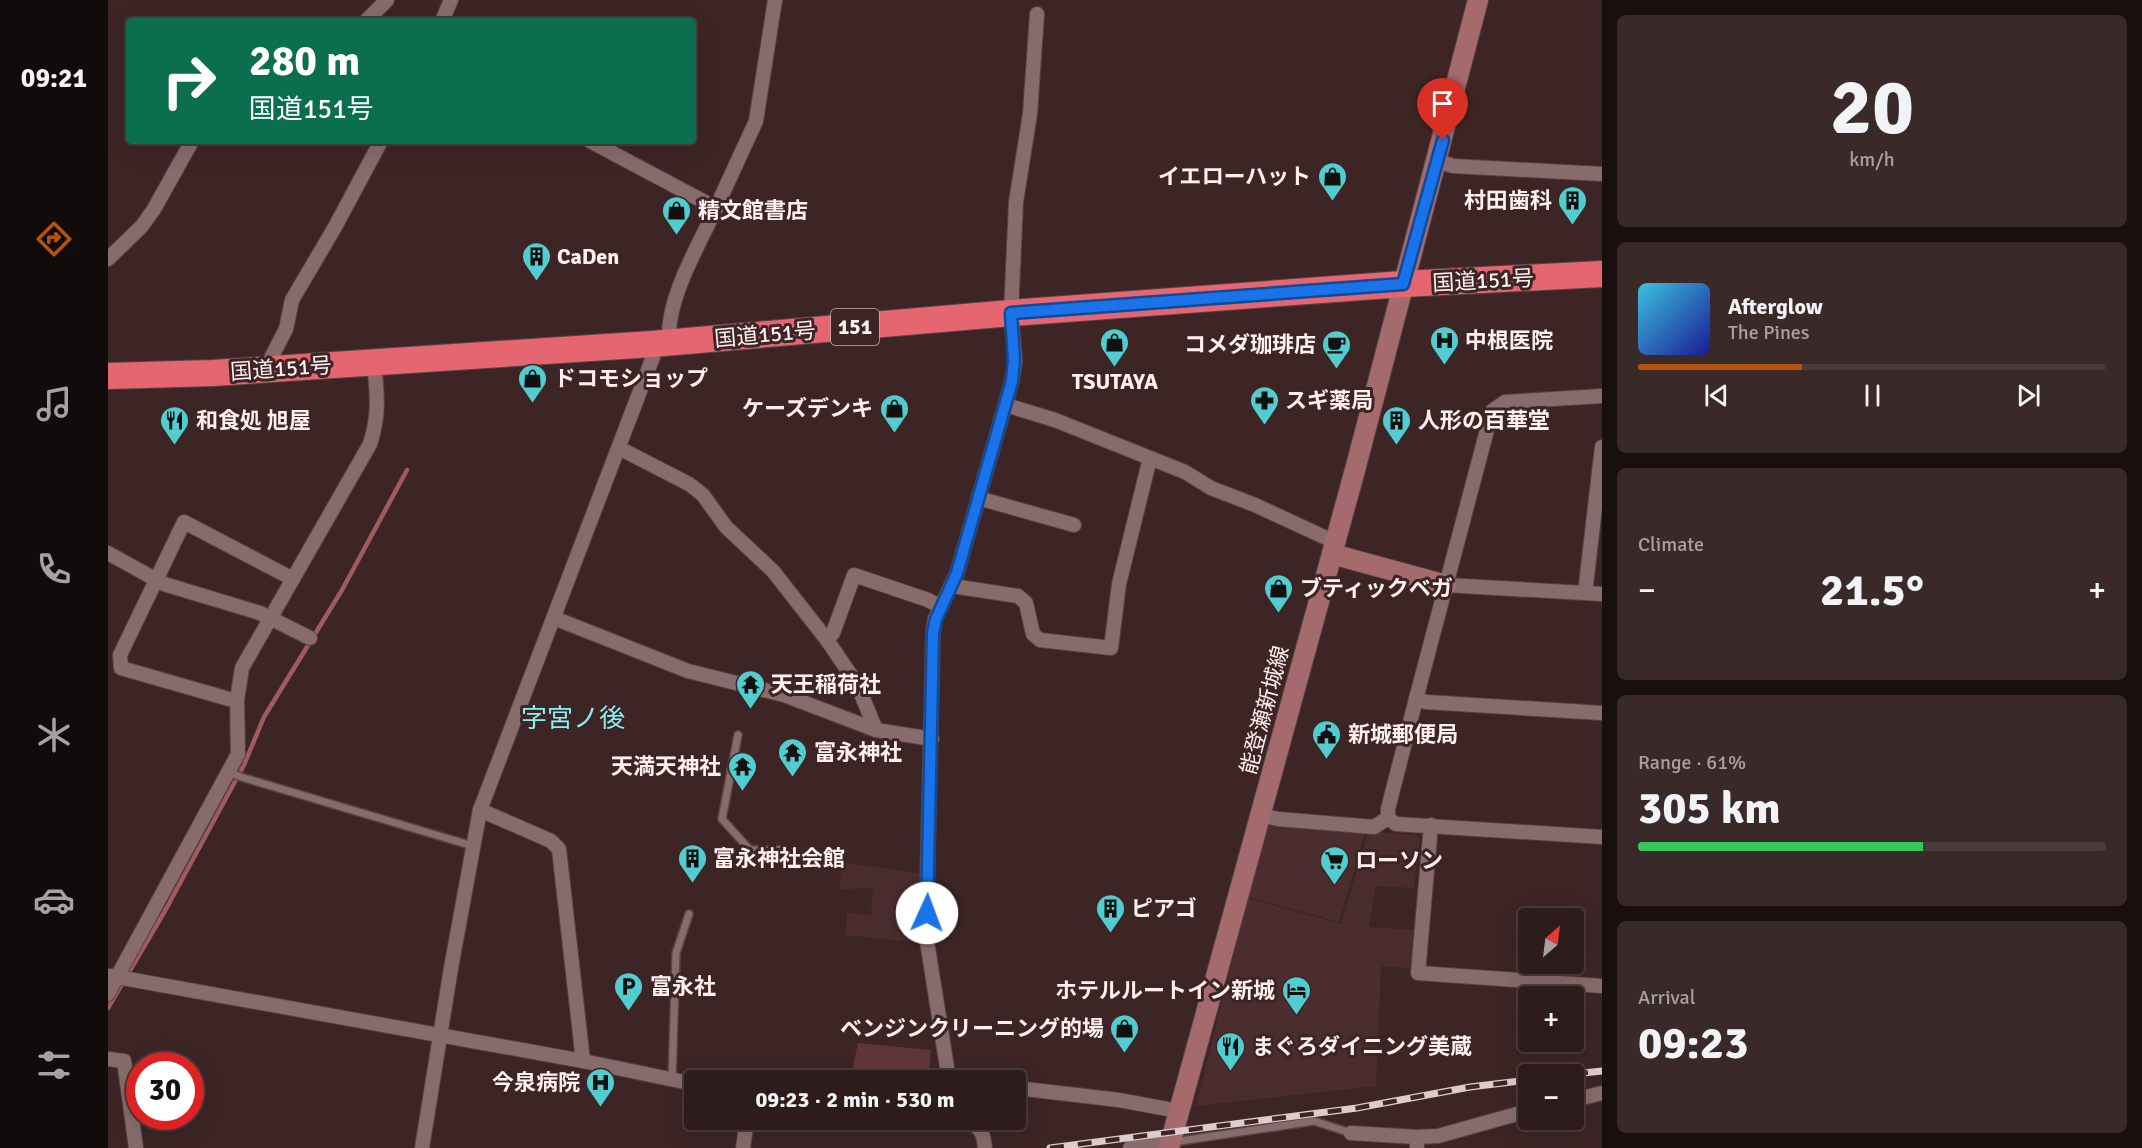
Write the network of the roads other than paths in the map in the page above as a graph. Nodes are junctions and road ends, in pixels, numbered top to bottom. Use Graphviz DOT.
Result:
graph roads {
  1 [pos="387,0"];
  2 [pos="451,0"];
  3 [pos="775,0"];
  4 [pos="1478,0"];
  5 [pos="1037,14"];
  6 [pos="371,18"];
  7 [pos="443,18"];
  8 [pos="190,144"];
  9 [pos="379,144"];
  10 [pos="596,144"];
  11 [pos="1437,161"];
  12 [pos="1602,174"];
  13 [pos="716,208"];
  14 [pos="108,259"];
  15 [pos="1602,274"];
  16 [pos="1403,284"];
  17 [pos="1011,313"];
  18 [pos="660,343"];
  19 [pos="374,362"];
  20 [pos="273,369"];
  21 [pos="108,376"];
  22 [pos="1602,396"];
  23 [pos="1006,405"];
  24 [pos="1602,447"];
  25 [pos="619,448"];
  26 [pos="1150,458"];
  27 [pos="1600,493"];
  28 [pos="978,498"];
  29 [pos="1074,525"];
  30 [pos="1333,548"];
  31 [pos="108,553"];
  32 [pos="293,579"];
  33 [pos="157,580"];
  34 [pos="952,584"];
  35 [pos="1446,585"];
  36 [pos="1585,593"];
  37 [pos="1602,594"];
  38 [pos="942,607"];
  39 [pos="270,618"];
  40 [pos="554,618"];
  41 [pos="310,638"];
  42 [pos="827,640"];
  43 [pos="1416,699"];
  44 [pos="237,700"];
  45 [pos="1602,714"];
  46 [pos="876,730"];
  47 [pos="738,735"];
  48 [pos="932,739"];
  49 [pos="235,774"];
  50 [pos="480,810"];
  51 [pos="1261,815"];
  52 [pos="1388,818"];
  53 [pos="1431,825"];
  54 [pos="1602,837"];
  55 [pos="473,846"];
  56 [pos="781,850"];
  57 [pos="689,914"];
  58 [pos="120,978"];
  59 [pos="1602,986"];
  60 [pos="108,994"];
  61 [pos="440,1036"];
  62 [pos="108,1059"];
  63 [pos="584,1061"];
  64 [pos="947,1070"];
  65 [pos="672,1080"];
  66 [pos="684,1082"];
  67 [pos="1026,1089"];
  68 [pos="1602,1093"];
  69 [pos="1584,1098"];
  70 [pos="1178,1111"];
  71 [pos="1518,1114"];
  72 [pos="745,1130"];
  73 [pos="980,1130"];
  74 [pos="1351,1133"];
  75 [pos="1417,1142"];
  76 [pos="1170,1145"];
  77 [pos="136,1148"];
  78 [pos="422,1148"];
  79 [pos="743,1148"];
  80 [pos="985,1148"];
  81 [pos="1130,1148"];
  1 -- 6 [label="street"];
  2 -- 7 [label="street"];
  3 -- 13 [label="street"];
  4 -- 11 [label="main road, 能登瀬新城線"];
  5 -- 17 [label="street"];
  8 -- 14 [label="street"];
  9 -- 20 [label="street"];
  10 -- 13 [label="street"];
  11 -- 12 [label="street"];
  11 -- 16 [label="main road, 能登瀬新城線"];
  13 -- 18 [label="street"];
  15 -- 16 [label="highway, 国道151号 / 151"];
  16 -- 17 [label="highway, 国道151号 / 151"];
  16 -- 30 [label="main road, 能登瀬新城線"];
  17 -- 18 [label="highway, 国道151号 / 151"];
  17 -- 23 [label="street"];
  18 -- 19 [label="highway, 国道151号 / 151"];
  18 -- 25 [label="street"];
  19 -- 20 [label="highway, 国道151号 / 151"];
  19 -- 32 [label="street"];
  20 -- 21 [label="highway, 国道151号 / 151"];
  22 -- 35 [label="street"];
  23 -- 26 [label="street"];
  23 -- 28 [label="street"];
  24 -- 27 [label="street"];
  25 -- 40 [label="street"];
  25 -- 42 [label="street"];
  26 -- 30 [label="street"];
  26 -- 34 [label="street"];
  27 -- 36 [label="street"];
  28 -- 29 [label="street"];
  28 -- 34 [label="street"];
  30 -- 35 [label="main road"];
  30 -- 51 [label="main road, 能登瀬新城線"];
  31 -- 33 [label="street"];
  32 -- 33 [label="street"];
  32 -- 39 [label="street"];
  33 -- 39 [label="street"];
  33 -- 44 [label="street"];
  34 -- 38 [label="street"];
  35 -- 36 [label="street"];
  35 -- 43 [label="street"];
  36 -- 37 [label="street"];
  38 -- 42 [label="street"];
  38 -- 48 [label="street"];
  39 -- 41 [label="street"];
  39 -- 44 [label="street"];
  40 -- 46 [label="street"];
  40 -- 50 [label="street"];
  42 -- 46 [label="street"];
  43 -- 45 [label="street"];
  43 -- 52 [label="street"];
  44 -- 49 [label="street"];
  46 -- 48 [label="street"];
  47 -- 56 [label="lane"];
  48 -- 64 [label="street"];
  49 -- 55 [label="lane"];
  49 -- 58 [label="street"];
  50 -- 55 [label="street"];
  50 -- 63 [label="street"];
  51 -- 52 [label="street"];
  51 -- 70 [label="main road, 能登瀬新城線"];
  52 -- 53 [label="street"];
  53 -- 54 [label="street"];
  53 -- 59 [label="street"];
  55 -- 61 [label="street"];
  57 -- 65 [label="lane"];
  58 -- 60 [label="street"];
  58 -- 61 [label="street"];
  61 -- 63 [label="street"];
  61 -- 78 [label="street"];
  62 -- 77 [label="street"];
  63 -- 65 [label="street"];
  65 -- 66 [label="street"];
  67 -- 70 [label="street"];
  68 -- 69 [label="street"];
  70 -- 76 [label="main road, 能登瀬新城線"];
  71 -- 75 [label="street"];
  72 -- 79 [label="street"];
  73 -- 80 [label="street"];
  74 -- 75 [label="street"];
  74 -- 76 [label="lane"];
  76 -- 81 [label="street"];
}
